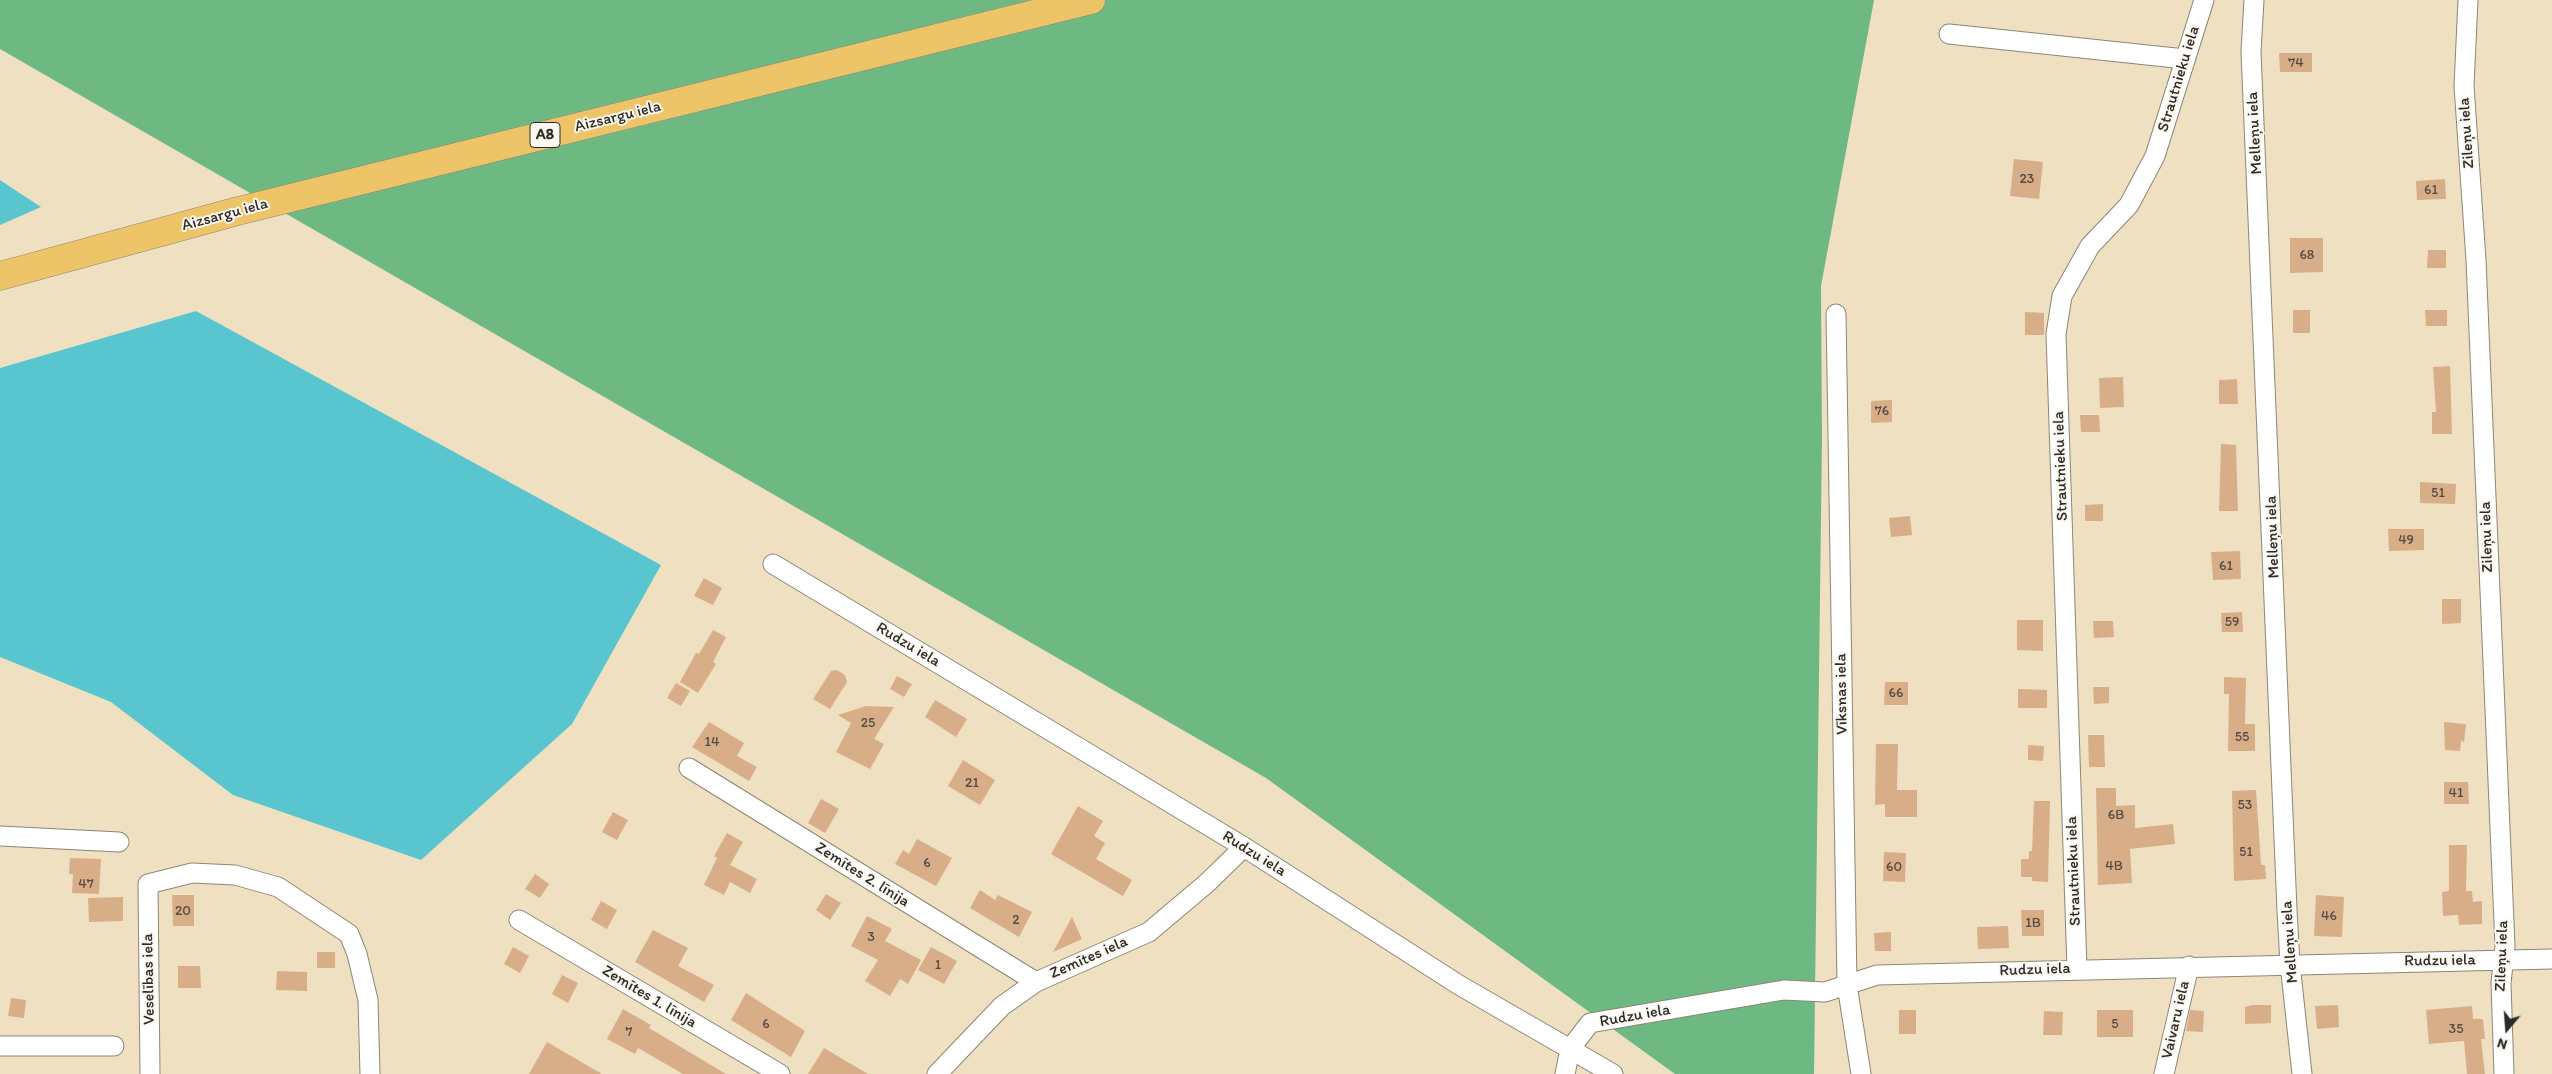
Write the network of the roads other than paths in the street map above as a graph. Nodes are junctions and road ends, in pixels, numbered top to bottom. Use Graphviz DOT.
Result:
graph roads {
  1 [pos="1091,0"];
  2 [pos="2204,0"];
  3 [pos="2254,0"];
  4 [pos="2468,0"];
  5 [pos="1949,34"];
  6 [pos="2186,59"];
  7 [pos="0,276"];
  8 [pos="1836,314"];
  9 [pos="773,564"];
  10 [pos="689,768"];
  11 [pos="0,836"];
  12 [pos="119,842"];
  13 [pos="1244,847"];
  14 [pos="519,920"];
  15 [pos="2552,959"];
  16 [pos="2505,960"];
  17 [pos="2290,964"];
  18 [pos="2189,966"];
  19 [pos="2077,969"];
  20 [pos="1036,982"];
  21 [pos="1846,985"];
  22 [pos="0,1046"];
  23 [pos="114,1046"];
  24 [pos="1570,1049"];
  25 [pos="150,1074"];
  26 [pos="370,1074"];
  27 [pos="780,1074"];
  28 [pos="937,1074"];
  29 [pos="1565,1074"];
  30 [pos="1613,1074"];
  31 [pos="1861,1074"];
  32 [pos="2164,1074"];
  33 [pos="2302,1074"];
  34 [pos="2504,1074"];
  1 -- 7 [label="highway, Aizsargu iela / A8"];
  2 -- 6 [label="street, Strautnieku iela"];
  3 -- 17 [label="street, Melleņu iela"];
  4 -- 16 [label="street, Zileņu iela"];
  5 -- 6 [label="street"];
  6 -- 19 [label="street, Strautnieku iela"];
  8 -- 21 [label="street, Vīksnas iela"];
  9 -- 13 [label="street, Rudzu iela"];
  10 -- 20 [label="street, Zemītes 2. līnija"];
  11 -- 12 [label="street"];
  13 -- 20 [label="street, Zemītes iela"];
  13 -- 24 [label="street, Rudzu iela"];
  14 -- 27 [label="street, Zemītes 1. līnija"];
  15 -- 16 [label="street, Rudzu iela"];
  16 -- 17 [label="street, Rudzu iela"];
  16 -- 34 [label="street, Zileņu iela"];
  17 -- 18 [label="street, Rudzu iela"];
  17 -- 33 [label="street, Melleņu iela"];
  18 -- 19 [label="street, Rudzu iela"];
  18 -- 32 [label="street, Vaivaru iela"];
  19 -- 21 [label="street, Rudzu iela"];
  20 -- 28 [label="street, Zemītes iela"];
  21 -- 24 [label="street, Rudzu iela"];
  21 -- 31 [label="street, Vīksnas iela"];
  22 -- 23 [label="street"];
  24 -- 29 [label="street"];
  24 -- 30 [label="street"];
  25 -- 26 [label="street, Veselības iela"];
}
